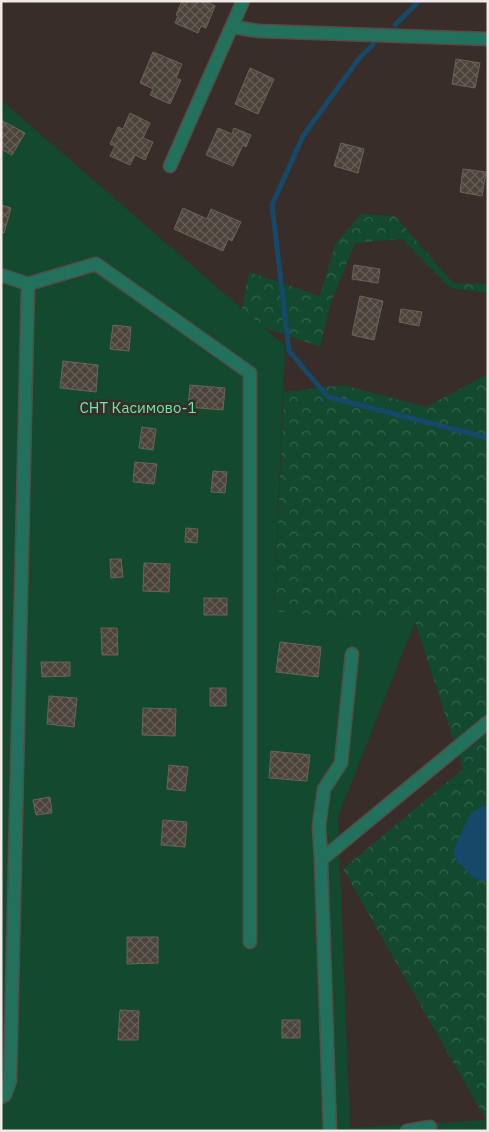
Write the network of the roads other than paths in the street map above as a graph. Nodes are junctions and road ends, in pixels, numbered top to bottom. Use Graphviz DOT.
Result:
graph roads {
  1 [pos="243,1"];
  2 [pos="233,27"];
  3 [pos="488,38"];
  4 [pos="170,166"];
  5 [pos="1,275"];
  6 [pos="28,284"];
  7 [pos="352,654"];
  8 [pos="488,722"];
  9 [pos="321,860"];
  10 [pos="250,942"];
  11 [pos="1,1097"];
  12 [pos="430,1127"];
  13 [pos="330,1131"];
  14 [pos="407,1131"];
  1 -- 2 [label="street"];
  2 -- 3 [label="street"];
  2 -- 4 [label="street"];
  5 -- 6 [label="street"];
  6 -- 10 [label="street"];
  6 -- 11 [label="street"];
  7 -- 9 [label="street"];
  8 -- 9 [label="street"];
  9 -- 13 [label="street"];
  12 -- 14 [label="street"];
}
